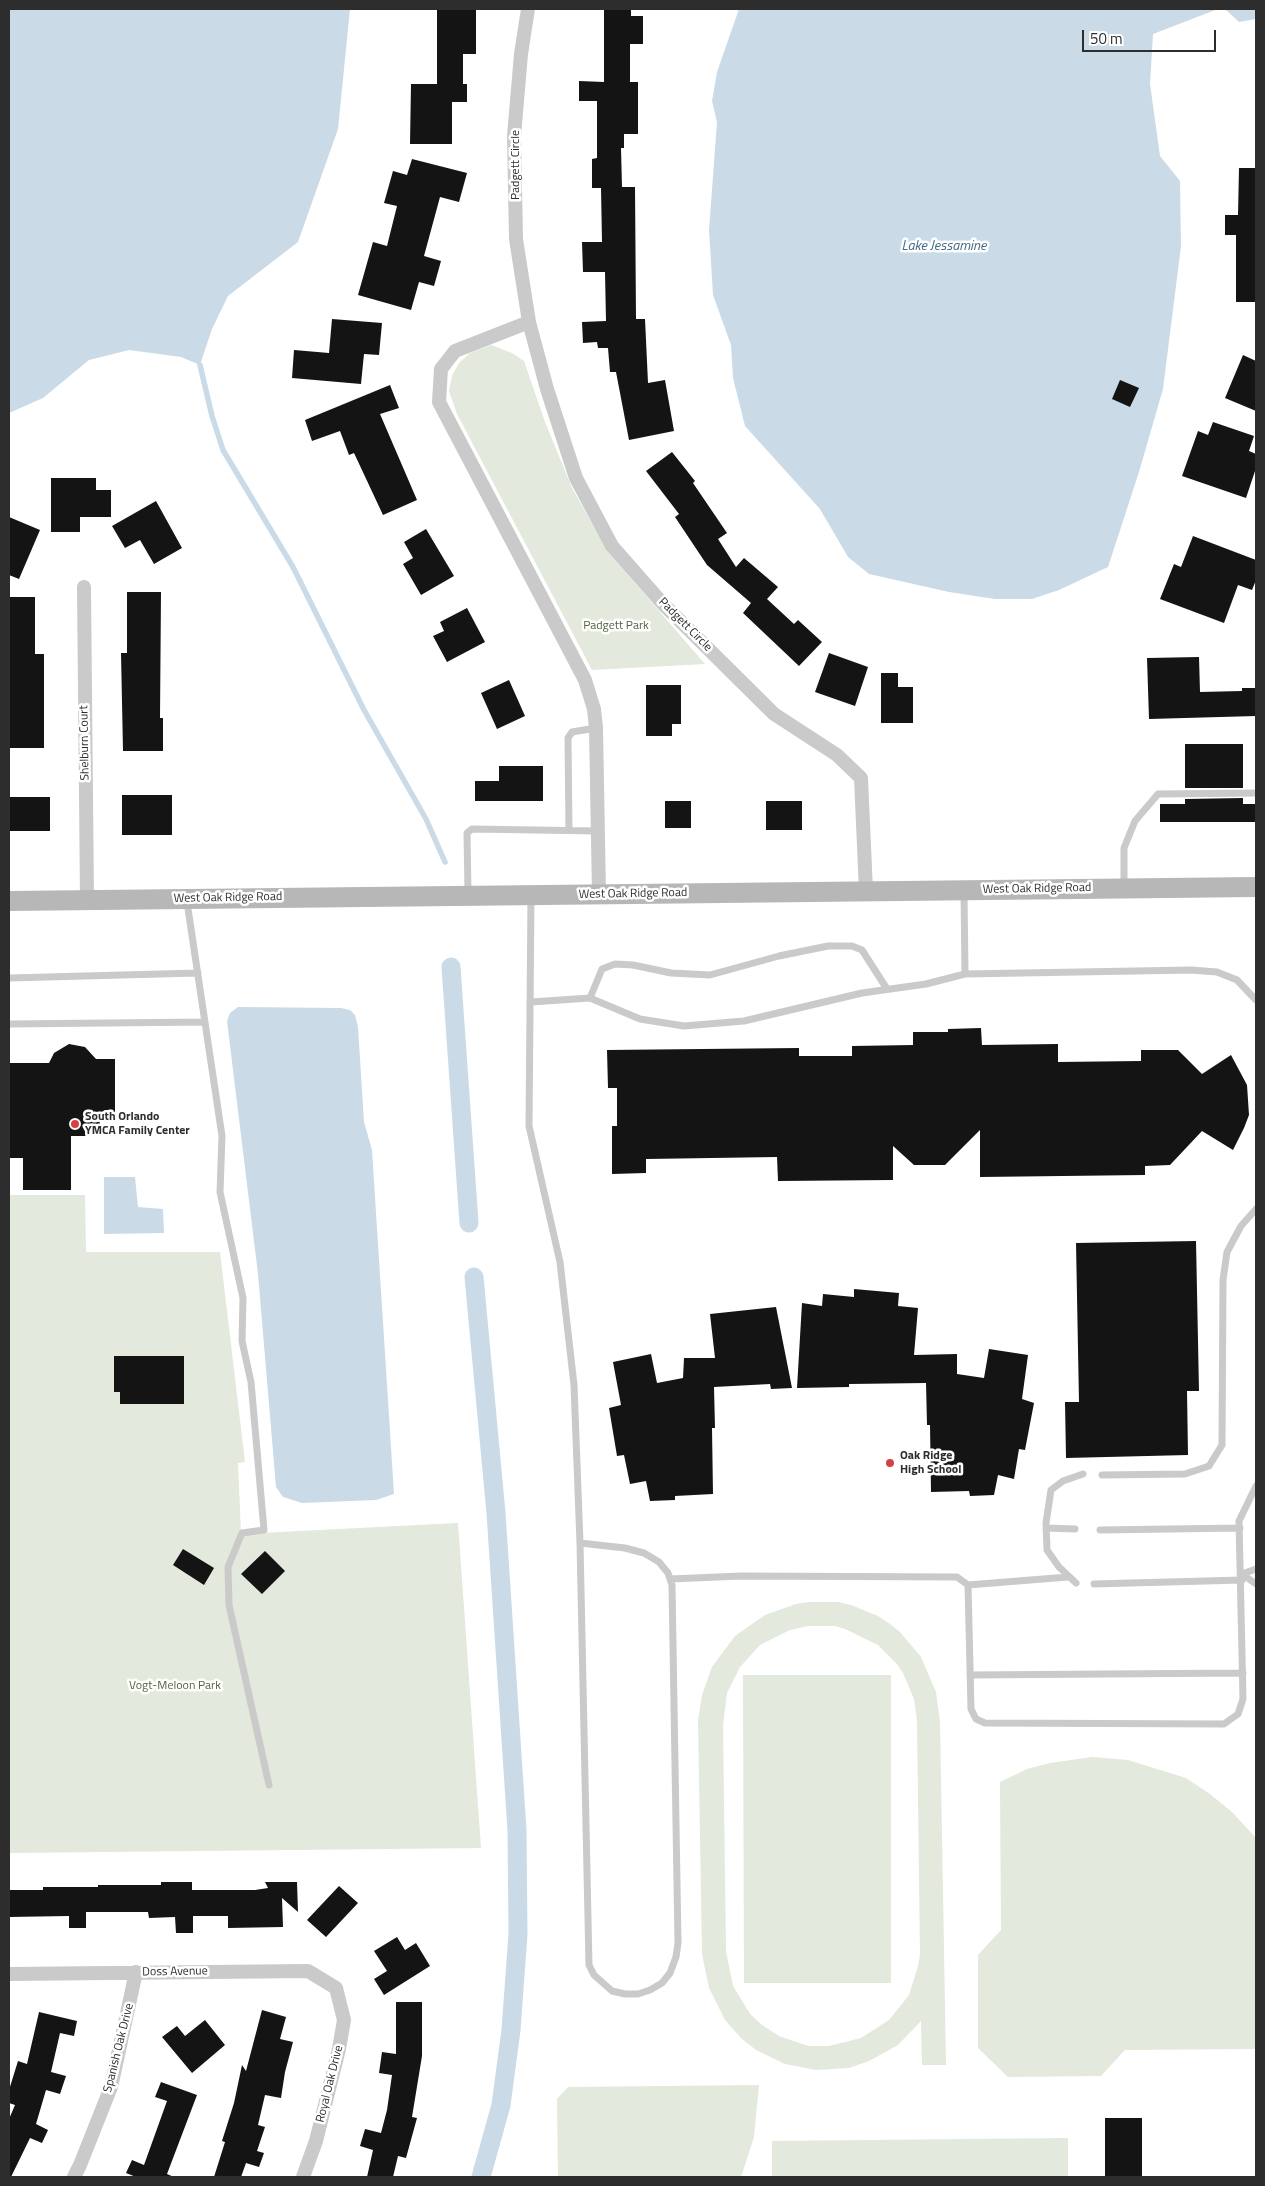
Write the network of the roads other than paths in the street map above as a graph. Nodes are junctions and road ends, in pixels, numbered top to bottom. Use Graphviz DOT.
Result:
graph roads {
  1 [pos="528,9"];
  2 [pos="529,322"];
  3 [pos="84,587"];
  4 [pos="596,728"];
  5 [pos="1256,794"];
  6 [pos="569,830"];
  7 [pos="598,831"];
  8 [pos="1256,887"];
  9 [pos="1124,888"];
  10 [pos="964,890"];
  11 [pos="866,891"];
  12 [pos="599,895"];
  13 [pos="468,896"];
  14 [pos="531,896"];
  15 [pos="186,899"];
  16 [pos="87,900"];
  17 [pos="9,901"];
  18 [pos="198,973"];
  19 [pos="965,974"];
  20 [pos="9,978"];
  21 [pos="887,989"];
  22 [pos="590,998"];
  23 [pos="1256,1000"];
  24 [pos="531,1002"];
  25 [pos="205,1022"];
  26 [pos="9,1024"];
  27 [pos="1256,1209"];
  28 [pos="1083,1474"];
  29 [pos="1102,1475"];
  30 [pos="1256,1486"];
  31 [pos="1047,1528"];
  32 [pos="1240,1528"];
  33 [pos="1075,1529"];
  34 [pos="1100,1530"];
  35 [pos="580,1544"];
  36 [pos="1256,1569"];
  37 [pos="1068,1577"];
  38 [pos="1242,1577"];
  39 [pos="670,1579"];
  40 [pos="1076,1584"];
  41 [pos="1094,1584"];
  42 [pos="1256,1584"];
  43 [pos="968,1585"];
  44 [pos="1243,1673"];
  45 [pos="970,1675"];
  46 [pos="269,1786"];
  47 [pos="136,1972"];
  48 [pos="9,1974"];
  49 [pos="336,1988"];
  50 [pos="74,2177"];
  51 [pos="303,2177"];
  1 -- 2 [label="street, Padgett Circle"];
  2 -- 4 [label="street"];
  2 -- 11 [label="street, Padgett Circle"];
  3 -- 16 [label="street, Shelburn Court"];
  4 -- 6 [label="lane"];
  4 -- 7 [label="street"];
  5 -- 9 [label="lane"];
  6 -- 7 [label="lane"];
  6 -- 13 [label="lane"];
  7 -- 12 [label="street"];
  8 -- 9 [label="main road, West Oak Ridge Road"];
  9 -- 10 [label="main road, West Oak Ridge Road"];
  10 -- 11 [label="main road, West Oak Ridge Road"];
  10 -- 19 [label="lane"];
  11 -- 12 [label="main road, West Oak Ridge Road"];
  12 -- 14 [label="main road, West Oak Ridge Road"];
  13 -- 14 [label="main road, West Oak Ridge Road"];
  13 -- 15 [label="main road, West Oak Ridge Road"];
  14 -- 24 [label="lane"];
  15 -- 16 [label="main road, West Oak Ridge Road"];
  15 -- 18 [label="lane"];
  16 -- 17 [label="main road, West Oak Ridge Road"];
  18 -- 20 [label="lane"];
  18 -- 25 [label="lane"];
  19 -- 21 [label="lane"];
  19 -- 23 [label="lane"];
  21 -- 22 [label="lane"];
  21 -- 22 [label="lane"];
  22 -- 24 [label="lane"];
  24 -- 35 [label="lane"];
  25 -- 26 [label="lane"];
  25 -- 46 [label="lane"];
  27 -- 29 [label="lane"];
  28 -- 31 [label="lane"];
  30 -- 32 [label="lane"];
  31 -- 33 [label="lane"];
  31 -- 37 [label="lane"];
  32 -- 34 [label="lane"];
  32 -- 38 [label="lane"];
  35 -- 39 [label="lane"];
  35 -- 39 [label="lane"];
  36 -- 38 [label="lane"];
  37 -- 40 [label="lane"];
  37 -- 43 [label="lane"];
  38 -- 41 [label="lane"];
  38 -- 42 [label="lane"];
  38 -- 44 [label="lane"];
  39 -- 43 [label="lane"];
  43 -- 45 [label="lane"];
  44 -- 45 [label="lane"];
  44 -- 45 [label="lane"];
  47 -- 48 [label="street, Doss Avenue"];
  47 -- 49 [label="street, Doss Avenue"];
  47 -- 50 [label="street, Spanish Oak Drive"];
  49 -- 51 [label="street, Royal Oak Drive"];
}
